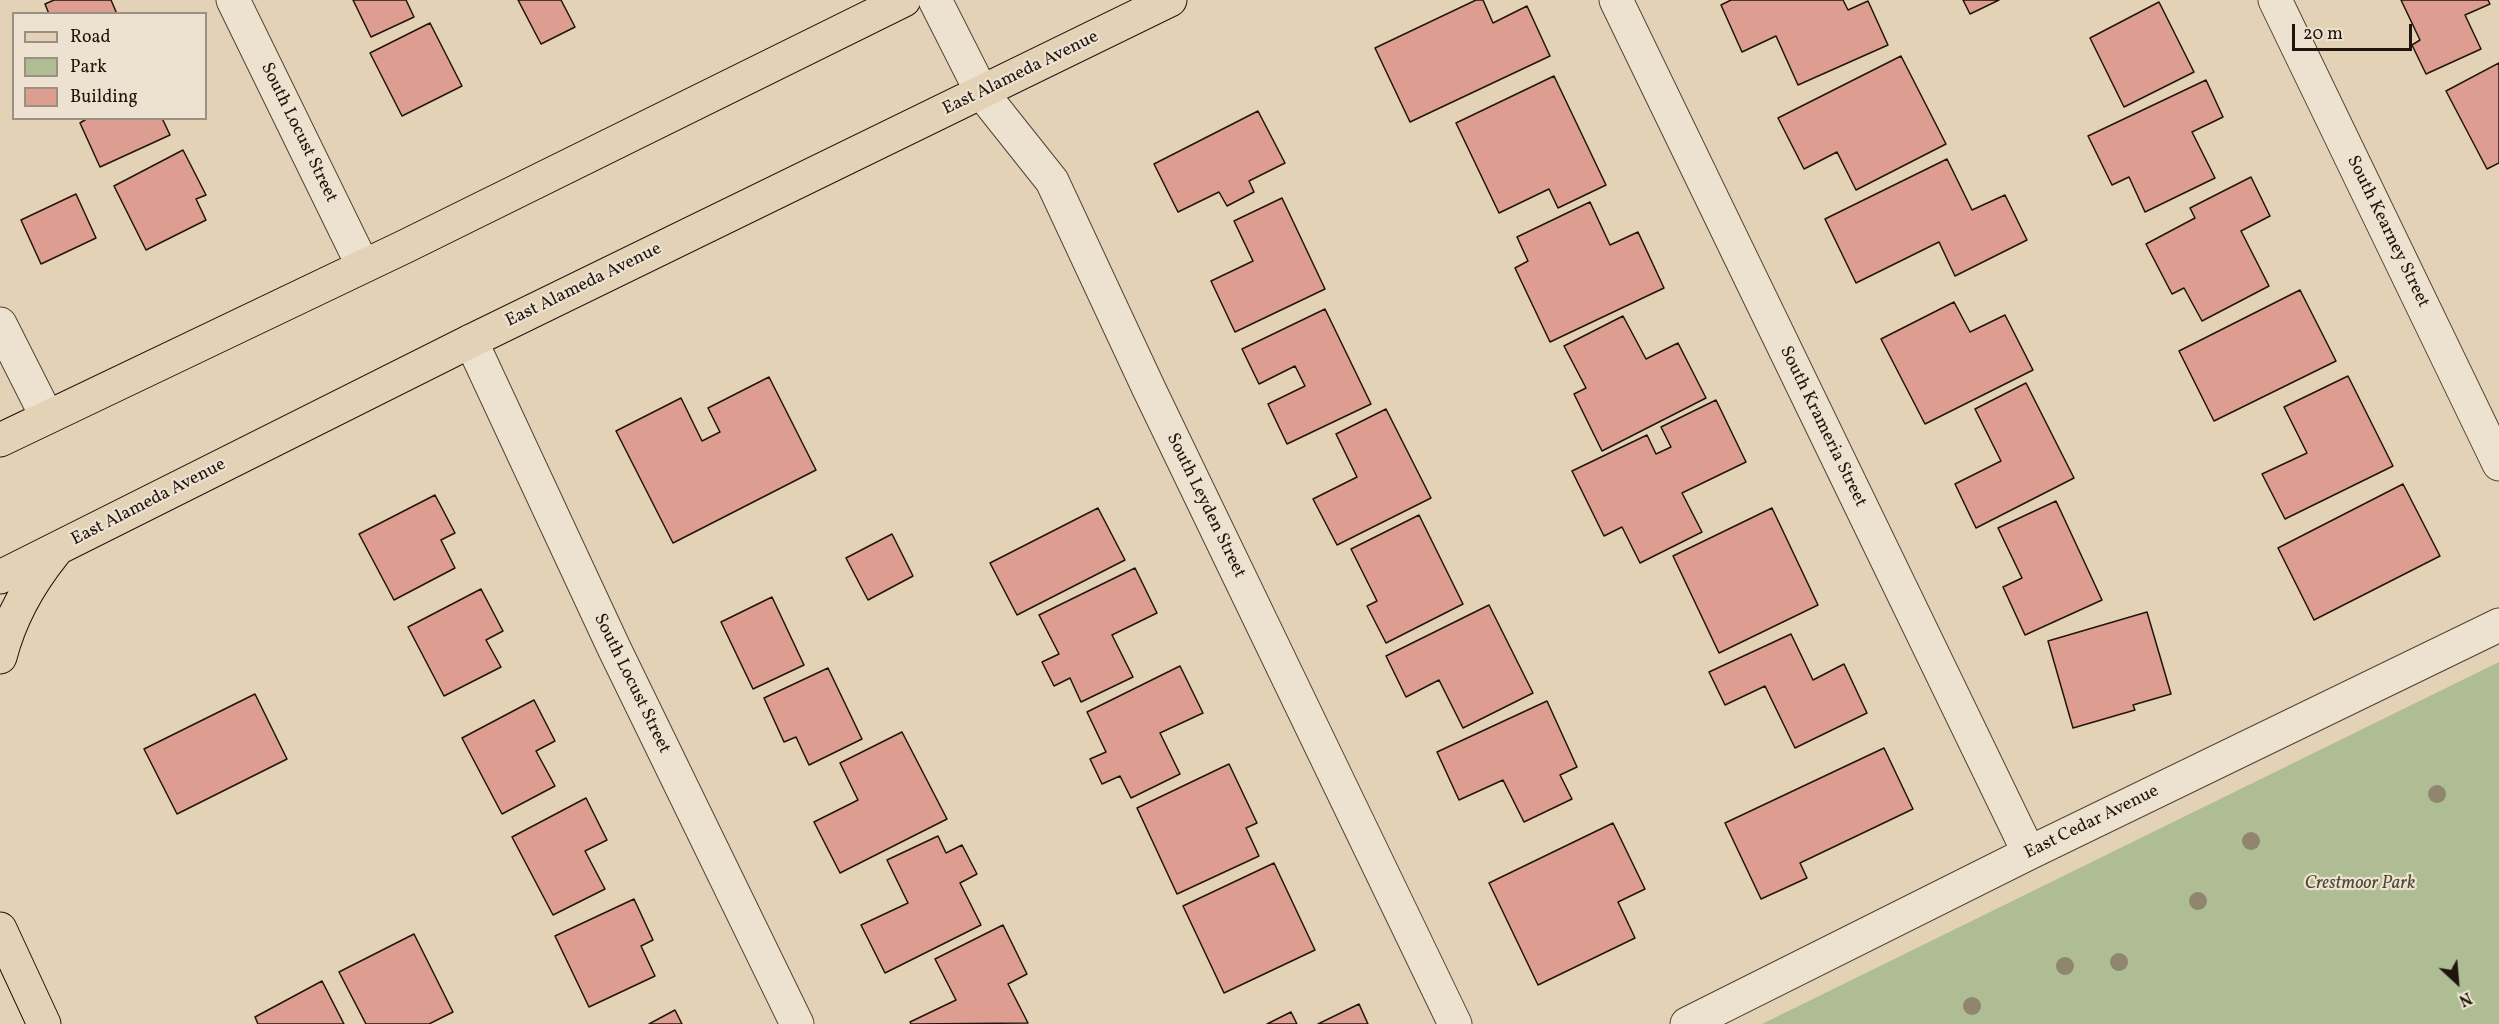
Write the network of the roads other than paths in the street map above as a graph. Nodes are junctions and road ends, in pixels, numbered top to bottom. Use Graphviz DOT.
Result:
graph roads {
  1 [pos="233,0"];
  2 [pos="904,0"];
  3 [pos="935,0"];
  4 [pos="1170,0"];
  5 [pos="1616,0"];
  6 [pos="2276,0"];
  7 [pos="982,93"];
  8 [pos="363,266"];
  9 [pos="0,324"];
  10 [pos="471,341"];
  11 [pos="47,417"];
  12 [pos="0,440"];
  13 [pos="2499,464"];
  14 [pos="57,549"];
  15 [pos="0,578"];
  16 [pos="2499,625"];
  17 [pos="0,657"];
  18 [pos="2029,853"];
  19 [pos="0,929"];
  20 [pos="44,1024"];
  21 [pos="797,1024"];
  22 [pos="1455,1024"];
  23 [pos="1687,1024"];
  1 -- 8 [label="street, South Locust Street"];
  2 -- 8 [label="main road"];
  3 -- 7 [label="street, South Leyden Street"];
  4 -- 7 [label="main road, East Alameda Avenue"];
  5 -- 18 [label="street, South Krameria Street"];
  6 -- 13 [label="street, South Kearney Street"];
  7 -- 10 [label="main road, East Alameda Avenue"];
  7 -- 22 [label="street, South Leyden Street"];
  8 -- 11 [label="main road"];
  9 -- 11 [label="street"];
  10 -- 14 [label="main road, East Alameda Avenue"];
  10 -- 21 [label="street, South Locust Street"];
  11 -- 12 [label="main road"];
  14 -- 15 [label="main road, East Alameda Avenue"];
  14 -- 17 [label="main road"];
  16 -- 18 [label="street, East Cedar Avenue"];
  18 -- 23 [label="street, East Cedar Avenue"];
  19 -- 20 [label="main road"];
}
